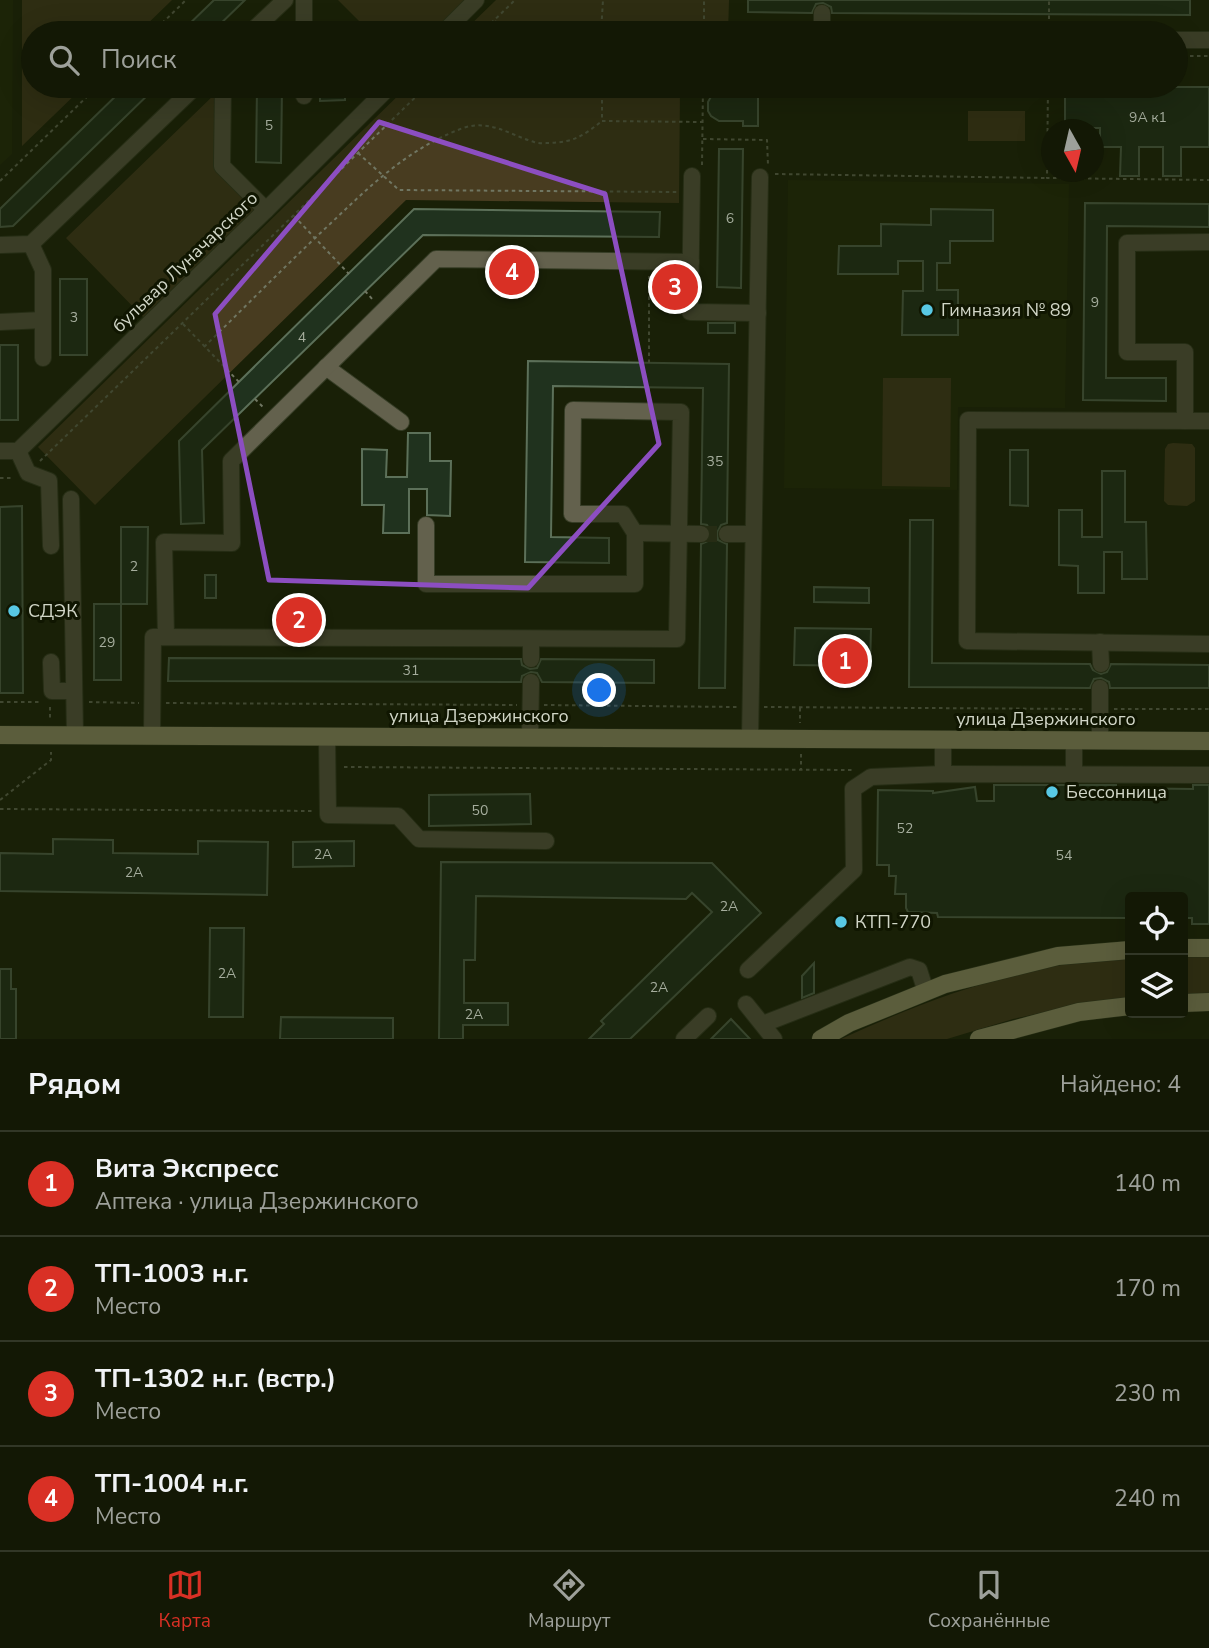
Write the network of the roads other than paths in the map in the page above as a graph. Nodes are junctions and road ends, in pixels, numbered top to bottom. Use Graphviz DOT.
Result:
graph roads {
  1 [pos="285,0"];
  2 [pos="304,0"];
  3 [pos="476,0"];
  4 [pos="822,13"];
  5 [pos="263,21"];
  6 [pos="304,21"];
  7 [pos="455,21"];
  8 [pos="822,21"];
  9 [pos="1188,40"];
  10 [pos="1209,40"];
  11 [pos="183,98"];
  12 [pos="223,98"];
  13 [pos="378,98"];
  14 [pos="760,177"];
  15 [pos="695,180"];
  16 [pos="266,210"];
  17 [pos="1209,242"];
  18 [pos="31,244"];
  19 [pos="0,245"];
  20 [pos="691,262"];
  21 [pos="758,313"];
  22 [pos="43,320"];
  23 [pos="0,322"];
  24 [pos="43,358"];
  25 [pos="327,367"];
  26 [pos="1185,421"];
  27 [pos="1209,421"];
  28 [pos="401,422"];
  29 [pos="0,451"];
  30 [pos="18,451"];
  31 [pos="71,499"];
  32 [pos="426,525"];
  33 [pos="635,533"];
  34 [pos="679,534"];
  35 [pos="701,534"];
  36 [pos="727,534"];
  37 [pos="753,534"];
  38 [pos="51,546"];
  39 [pos="166,637"];
  40 [pos="531,639"];
  41 [pos="1100,642"];
  42 [pos="1209,644"];
  43 [pos="531,659"];
  44 [pos="51,662"];
  45 [pos="1101,664"];
  46 [pos="531,682"];
  47 [pos="1100,688"];
  48 [pos="74,696"];
  49 [pos="0,735"];
  50 [pos="75,736"];
  51 [pos="152,736"];
  52 [pos="327,737"];
  53 [pos="530,738"];
  54 [pos="750,739"];
  55 [pos="943,740"];
  56 [pos="1074,740"];
  57 [pos="1100,740"];
  58 [pos="1209,741"];
  59 [pos="943,774"];
  60 [pos="1074,774"];
  61 [pos="1209,775"];
  62 [pos="546,841"];
  63 [pos="1188,948"];
  64 [pos="1209,948"];
  65 [pos="1125,950"];
  66 [pos="748,970"];
  67 [pos="926,992"];
  68 [pos="1209,1002"];
  69 [pos="1188,1003"];
  70 [pos="746,1004"];
  71 [pos="1125,1007"];
  72 [pos="708,1016"];
  73 [pos="768,1034"];
  74 [pos="684,1039"];
  75 [pos="821,1039"];
  76 [pos="979,1039"];
  1 -- 5 [label="street"];
  2 -- 6 [label="street"];
  3 -- 7 [label="street"];
  4 -- 8 [label="street"];
  9 -- 10 [label="street"];
  11 -- 18 [label="street"];
  12 -- 16 [label="street"];
  13 -- 16 [label="street, бульвар Луначарского"];
  14 -- 21 [label="street"];
  15 -- 20 [label="street"];
  16 -- 30 [label="street, бульвар Луначарского"];
  17 -- 26 [label="street"];
  18 -- 19 [label="street"];
  18 -- 22 [label="street"];
  20 -- 21 [label="street"];
  20 -- 25 [label="street"];
  21 -- 37 [label="street"];
  22 -- 23 [label="street"];
  22 -- 24 [label="street"];
  25 -- 28 [label="street"];
  25 -- 39 [label="street"];
  26 -- 27 [label="street"];
  26 -- 41 [label="street"];
  29 -- 30 [label="street"];
  30 -- 38 [label="street"];
  31 -- 48 [label="street"];
  32 -- 33 [label="street"];
  33 -- 34 [label="street"];
  33 -- 34 [label="street"];
  34 -- 35 [label="street"];
  34 -- 40 [label="street"];
  36 -- 37 [label="street"];
  37 -- 54 [label="street"];
  39 -- 40 [label="street"];
  39 -- 51 [label="street"];
  40 -- 43 [label="street"];
  41 -- 42 [label="street"];
  41 -- 45 [label="street"];
  44 -- 48 [label="street"];
  46 -- 53 [label="street"];
  47 -- 57 [label="street"];
  48 -- 50 [label="street"];
  49 -- 50 [label="main road, улица Дзержинского"];
  50 -- 51 [label="main road, улица Дзержинского"];
  51 -- 52 [label="main road, улица Дзержинского"];
  52 -- 53 [label="main road, улица Дзержинского"];
  52 -- 62 [label="street"];
  53 -- 54 [label="main road, улица Дзержинского"];
  54 -- 55 [label="main road, улица Дзержинского"];
  55 -- 56 [label="main road, улица Дзержинского"];
  55 -- 59 [label="street"];
  56 -- 57 [label="main road, улица Дзержинского"];
  56 -- 60 [label="street"];
  57 -- 58 [label="main road, улица Дзержинского"];
  59 -- 60 [label="street"];
  59 -- 66 [label="street"];
  60 -- 61 [label="street"];
  63 -- 64 [label="main road"];
  65 -- 67 [label="main road"];
  67 -- 73 [label="street"];
  67 -- 75 [label="main road"];
  68 -- 69 [label="main road"];
  70 -- 73 [label="street"];
  71 -- 76 [label="main road"];
  72 -- 74 [label="street"];
}
